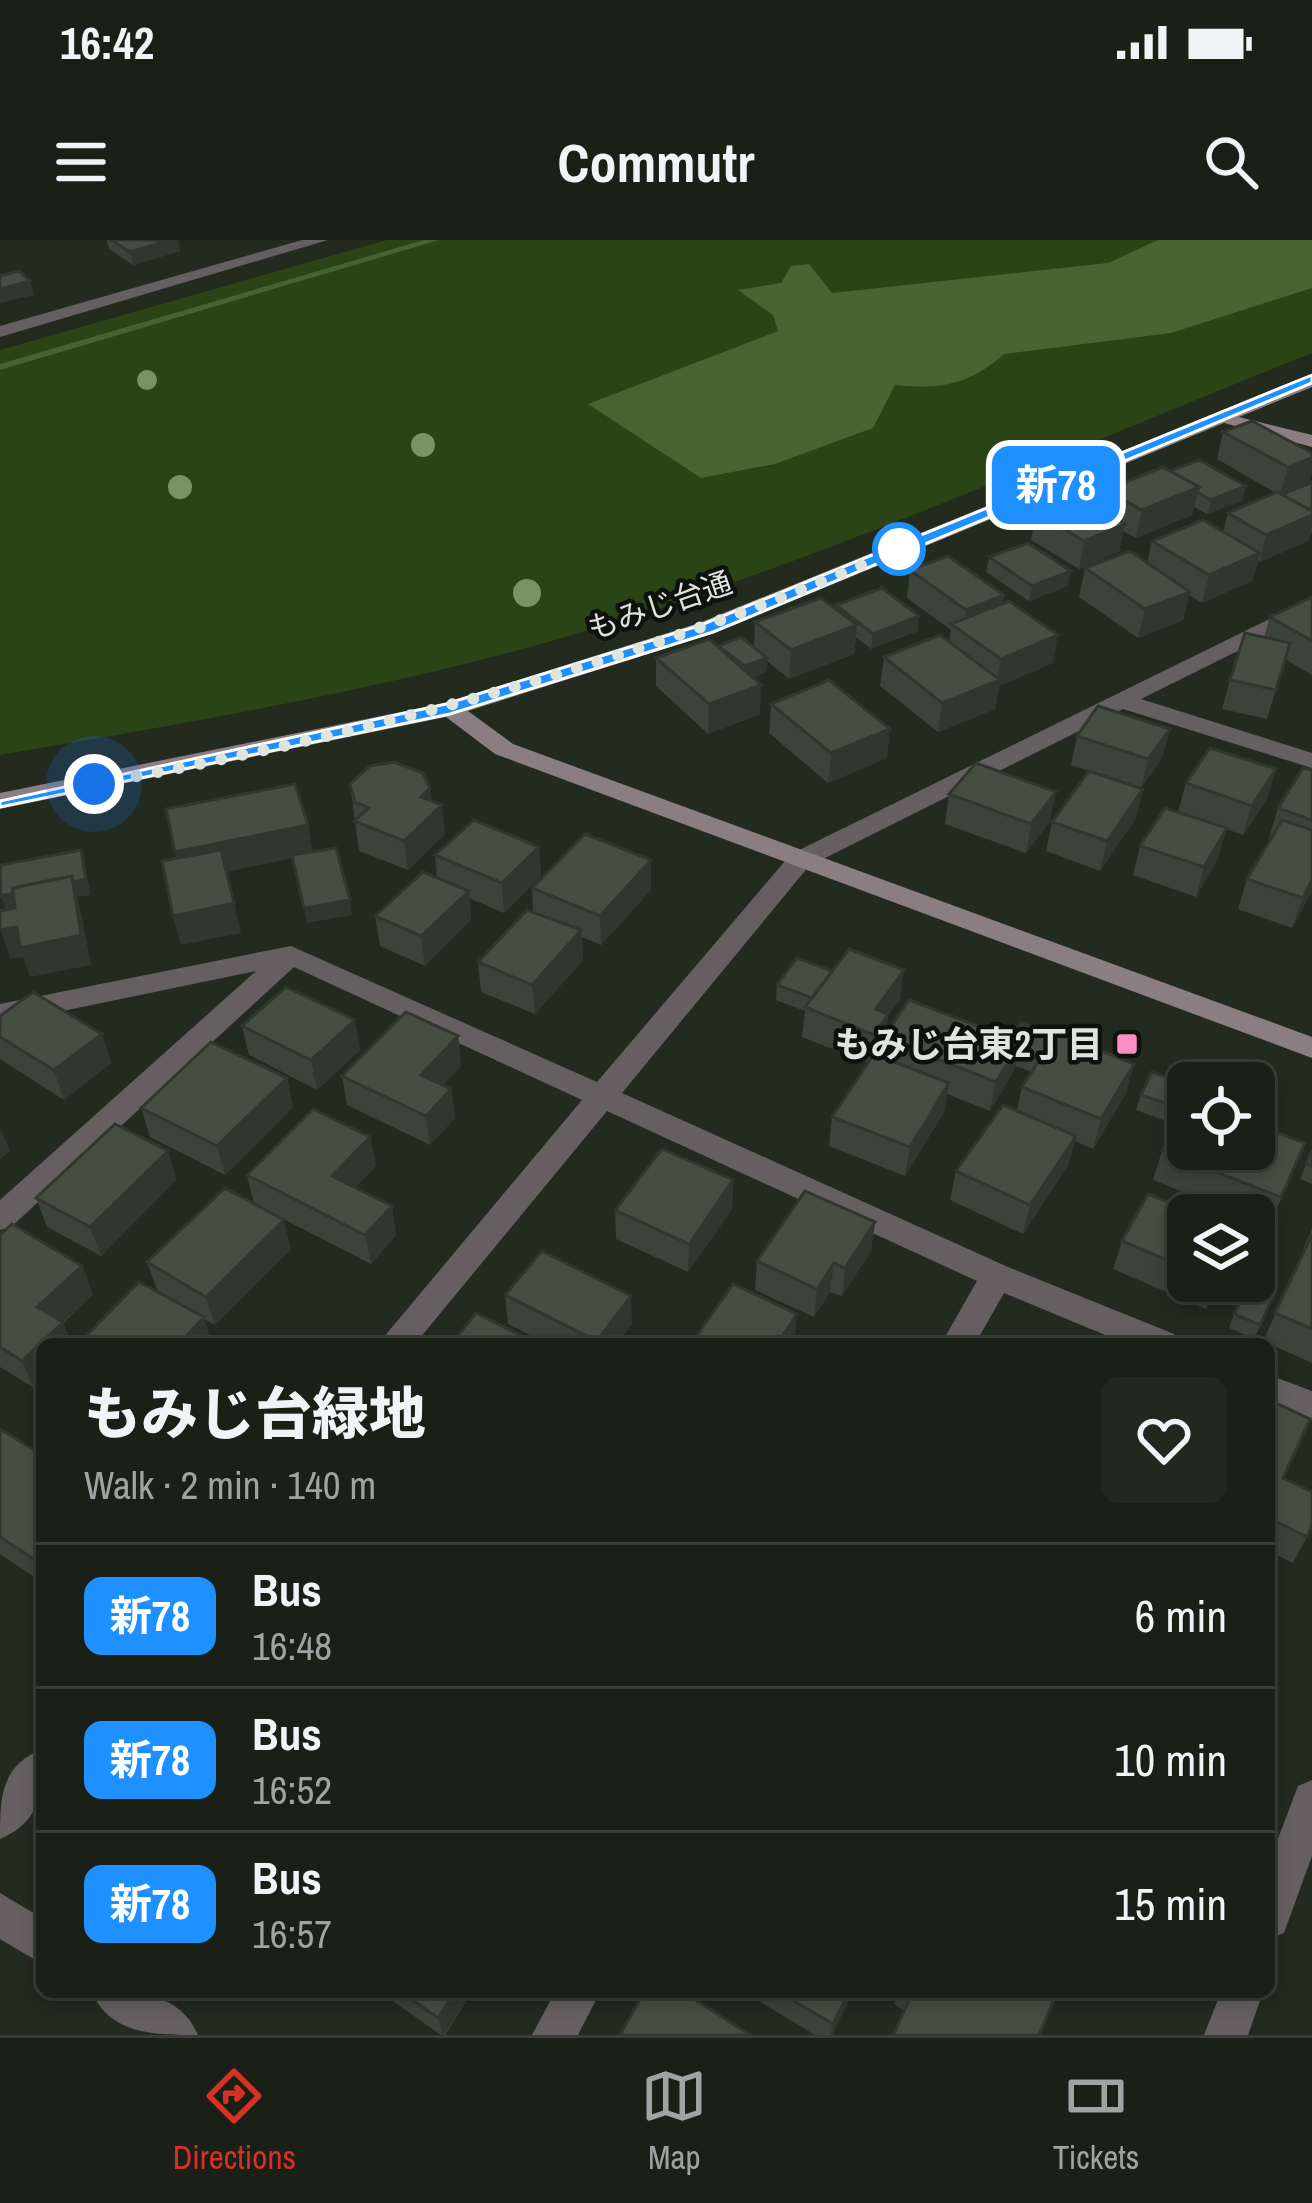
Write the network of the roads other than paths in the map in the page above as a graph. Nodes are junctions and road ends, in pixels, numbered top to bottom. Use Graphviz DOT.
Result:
graph roads {
  1 [pos="320,240"];
  2 [pos="0,332"];
  3 [pos="1312,380"];
  4 [pos="1220,418"];
  5 [pos="1312,441"];
  6 [pos="1312,605"];
  7 [pos="1123,701"];
  8 [pos="450,709"];
  9 [pos="1312,761"];
  10 [pos="0,801"];
  11 [pos="800,860"];
  12 [pos="291,955"];
  13 [pos="0,1014"];
  14 [pos="1312,1048"];
  15 [pos="599,1098"];
  16 [pos="0,1218"];
  17 [pos="998,1276"];
  18 [pos="400,1338"];
  19 [pos="962,1338"];
  20 [pos="1148,1338"];
  21 [pos="1275,1391"];
  22 [pos="1312,1406"];
  23 [pos="36,1775"];
  24 [pos="1312,1800"];
  25 [pos="0,1819"];
  26 [pos="1275,1902"];
  27 [pos="0,1914"];
  28 [pos="36,1939"];
  29 [pos="122,1998"];
  30 [pos="576,1998"];
  31 [pos="1240,1998"];
  32 [pos="176,2035"];
  33 [pos="554,2035"];
  34 [pos="1226,2035"];
  1 -- 2 [label="street"];
  3 -- 4 [label="street, もみじ台通"];
  4 -- 5 [label="street"];
  4 -- 8 [label="street, もみじ台通"];
  6 -- 7 [label="street"];
  7 -- 9 [label="street"];
  7 -- 11 [label="street"];
  8 -- 10 [label="street, もみじ台通"];
  8 -- 11 [label="street"];
  11 -- 14 [label="street"];
  11 -- 15 [label="street"];
  12 -- 13 [label="street"];
  12 -- 15 [label="street"];
  12 -- 16 [label="street"];
  15 -- 17 [label="street"];
  15 -- 18 [label="street"];
  17 -- 19 [label="street"];
  17 -- 20 [label="street"];
  21 -- 22 [label="street"];
  23 -- 25 [label="street"];
  24 -- 26 [label="street"];
  27 -- 28 [label="street"];
  29 -- 32 [label="street"];
  30 -- 33 [label="street"];
  31 -- 34 [label="street"];
}
